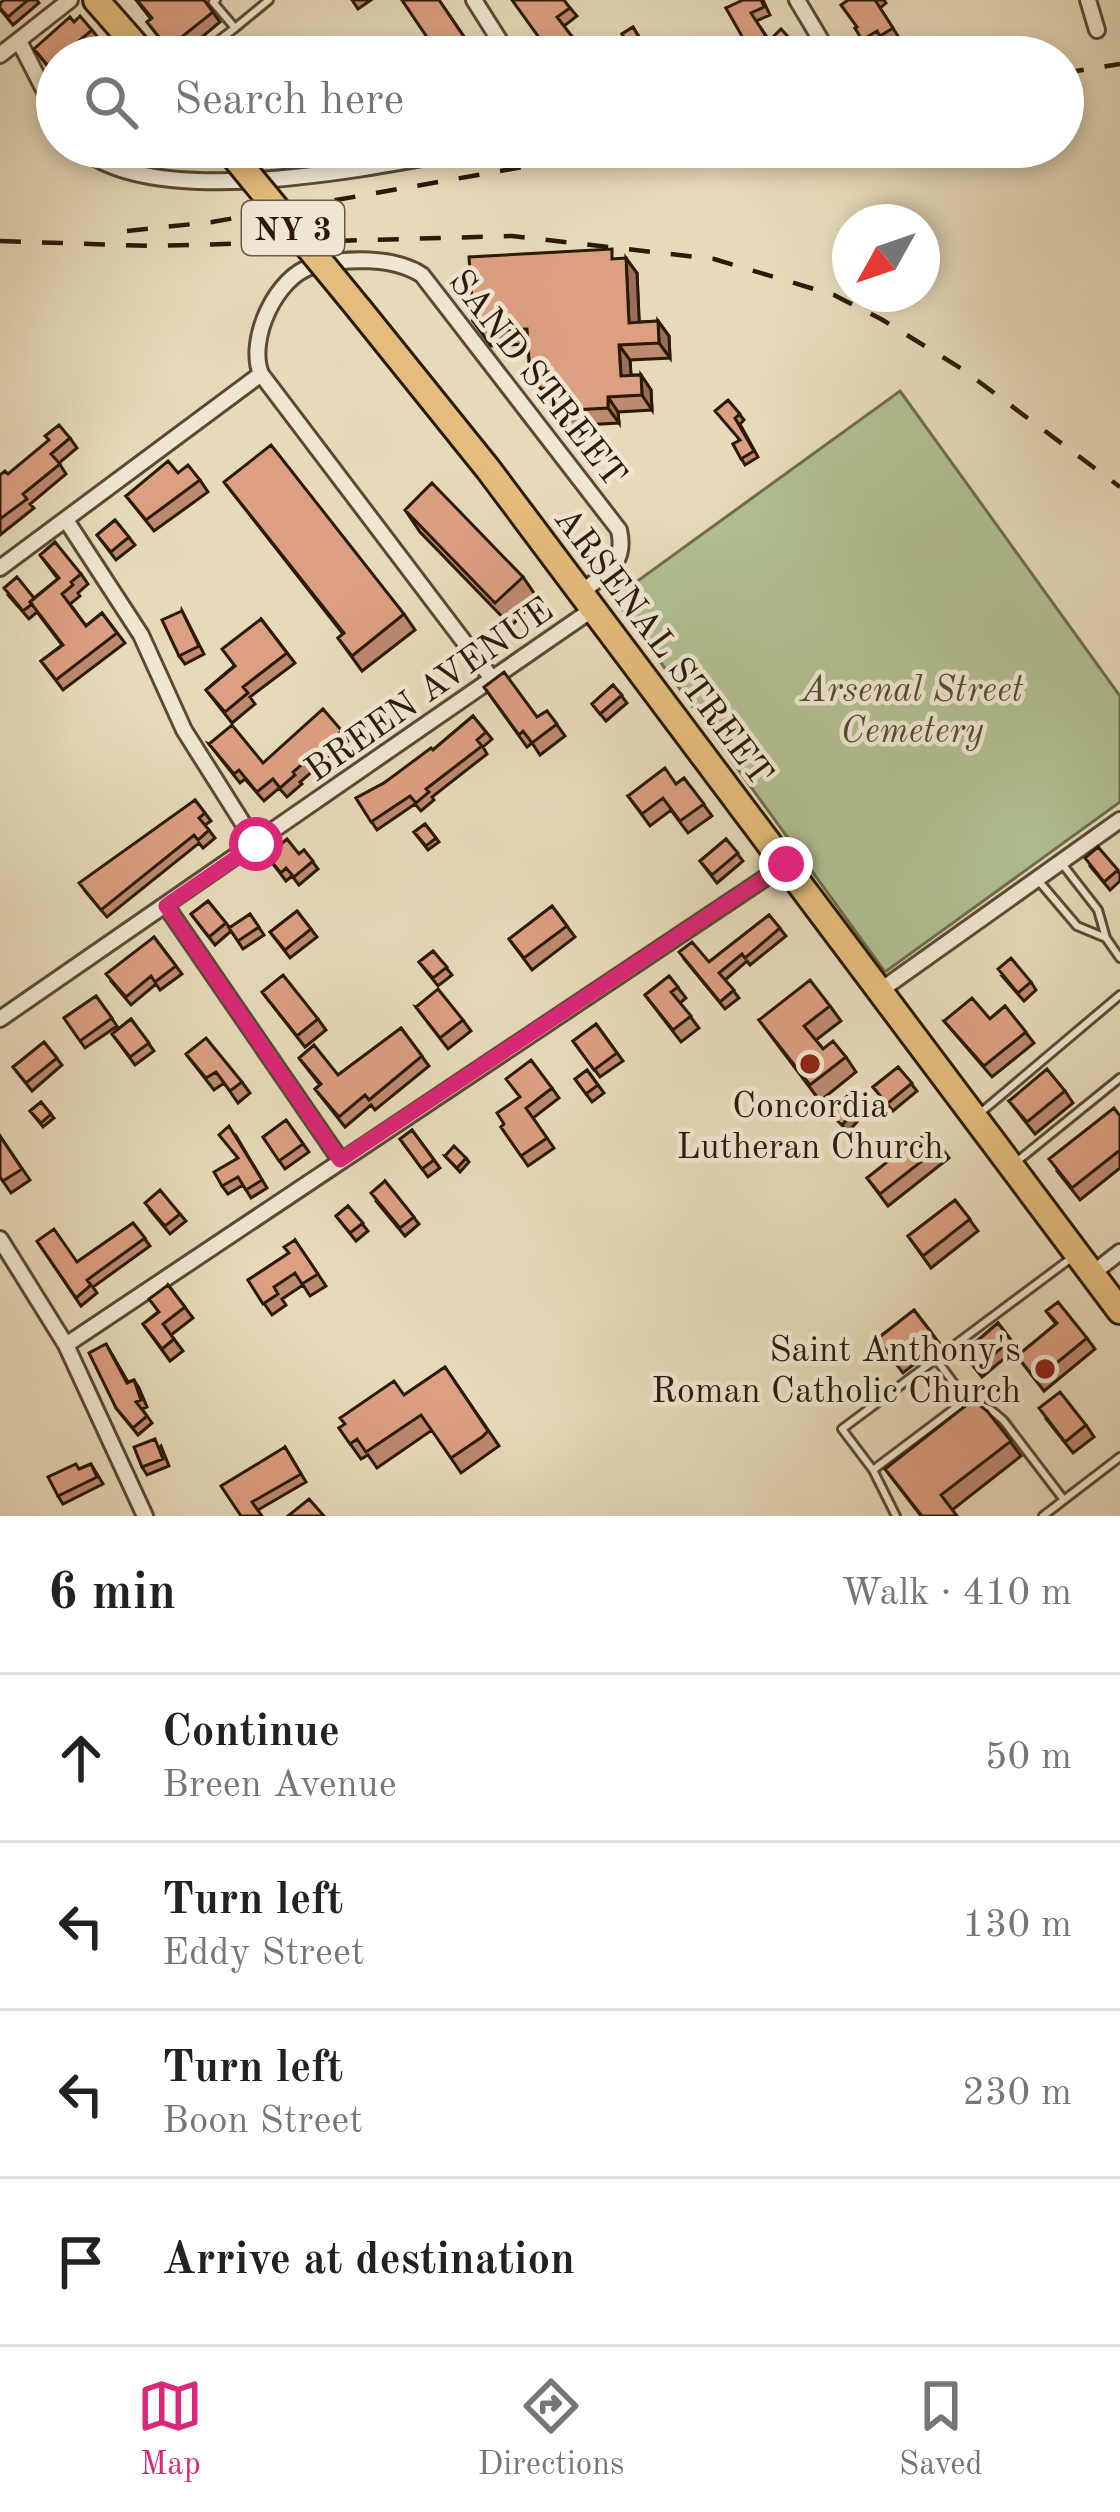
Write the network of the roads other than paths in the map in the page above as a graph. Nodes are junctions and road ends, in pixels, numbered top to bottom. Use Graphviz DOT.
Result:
graph roads {
  1 [pos="70,0"];
  2 [pos="95,0"];
  3 [pos="216,0"];
  4 [pos="269,0"];
  5 [pos="474,0"];
  6 [pos="1088,0"];
  7 [pos="798,3"];
  8 [pos="236,28"];
  9 [pos="1097,29"];
  10 [pos="127,36"];
  11 [pos="225,36"];
  12 [pos="497,36"];
  13 [pos="818,36"];
  14 [pos="20,43"];
  15 [pos="0,55"];
  16 [pos="36,74"];
  17 [pos="125,168"];
  18 [pos="243,168"];
  19 [pos="354,168"];
  20 [pos="261,374"];
  21 [pos="65,520"];
  22 [pos="0,568"];
  23 [pos="587,601"];
  24 [pos="493,680"];
  25 [pos="1120,820"];
  26 [pos="256,844"];
  27 [pos="1061,862"];
  28 [pos="786,864"];
  29 [pos="1037,879"];
  30 [pos="166,906"];
  31 [pos="1106,938"];
  32 [pos="1120,958"];
  33 [pos="881,990"];
  34 [pos="1120,995"];
  35 [pos="0,1019"];
  36 [pos="1120,1078"];
  37 [pos="976,1117"];
  38 [pos="340,1160"];
  39 [pos="1012,1165"];
  40 [pos="0,1239"];
  41 [pos="1120,1252"];
  42 [pos="1085,1263"];
  43 [pos="1120,1311"];
  44 [pos="66,1345"];
  45 [pos="936,1359"];
  46 [pos="966,1400"];
  47 [pos="1120,1457"];
  48 [pos="872,1470"];
  49 [pos="1064,1500"];
  50 [pos="145,1516"];
  51 [pos="896,1516"];
  52 [pos="1042,1516"];
  1 -- 14 [label="street"];
  2 -- 10 [label="highway"];
  3 -- 8 [label="lane"];
  4 -- 8 [label="lane"];
  5 -- 12 [label="street"];
  6 -- 9 [label="street"];
  7 -- 13 [label="street"];
  8 -- 11 [label="lane"];
  14 -- 15 [label="street"];
  14 -- 16 [label="street"];
  17 -- 19 [label="street"];
  18 -- 23 [label="highway, ARSENAL STREET / NY 3, bridge"];
  20 -- 21 [label="street"];
  20 -- 23 [label="street, SAND STREET"];
  20 -- 24 [label="street"];
  21 -- 22 [label="street"];
  21 -- 26 [label="street"];
  23 -- 24 [label="street, BREEN AVENUE"];
  23 -- 28 [label="highway, ARSENAL STREET / NY 3"];
  24 -- 26 [label="street, BREEN AVENUE"];
  25 -- 27 [label="street"];
  26 -- 30 [label="street, BREEN AVENUE"];
  27 -- 29 [label="street"];
  27 -- 31 [label="lane"];
  28 -- 33 [label="highway, ARSENAL STREET / NY 3"];
  28 -- 38 [label="street"];
  29 -- 31 [label="lane"];
  29 -- 33 [label="street"];
  30 -- 35 [label="street, BREEN AVENUE"];
  30 -- 38 [label="street"];
  31 -- 32 [label="lane"];
  33 -- 37 [label="highway, ARSENAL STREET / NY 3"];
  34 -- 37 [label="lane"];
  36 -- 39 [label="lane"];
  37 -- 39 [label="highway, ARSENAL STREET / NY 3"];
  38 -- 44 [label="street"];
  39 -- 42 [label="highway, ARSENAL STREET / NY 3"];
  40 -- 44 [label="street"];
  41 -- 42 [label="street"];
  42 -- 43 [label="highway, ARSENAL STREET / NY 3"];
  42 -- 45 [label="lane"];
  44 -- 50 [label="street"];
  45 -- 46 [label="lane"];
  45 -- 48 [label="lane"];
  46 -- 48 [label="lane"];
  46 -- 49 [label="lane"];
  47 -- 49 [label="lane"];
  48 -- 51 [label="lane"];
  49 -- 52 [label="lane"];
}
